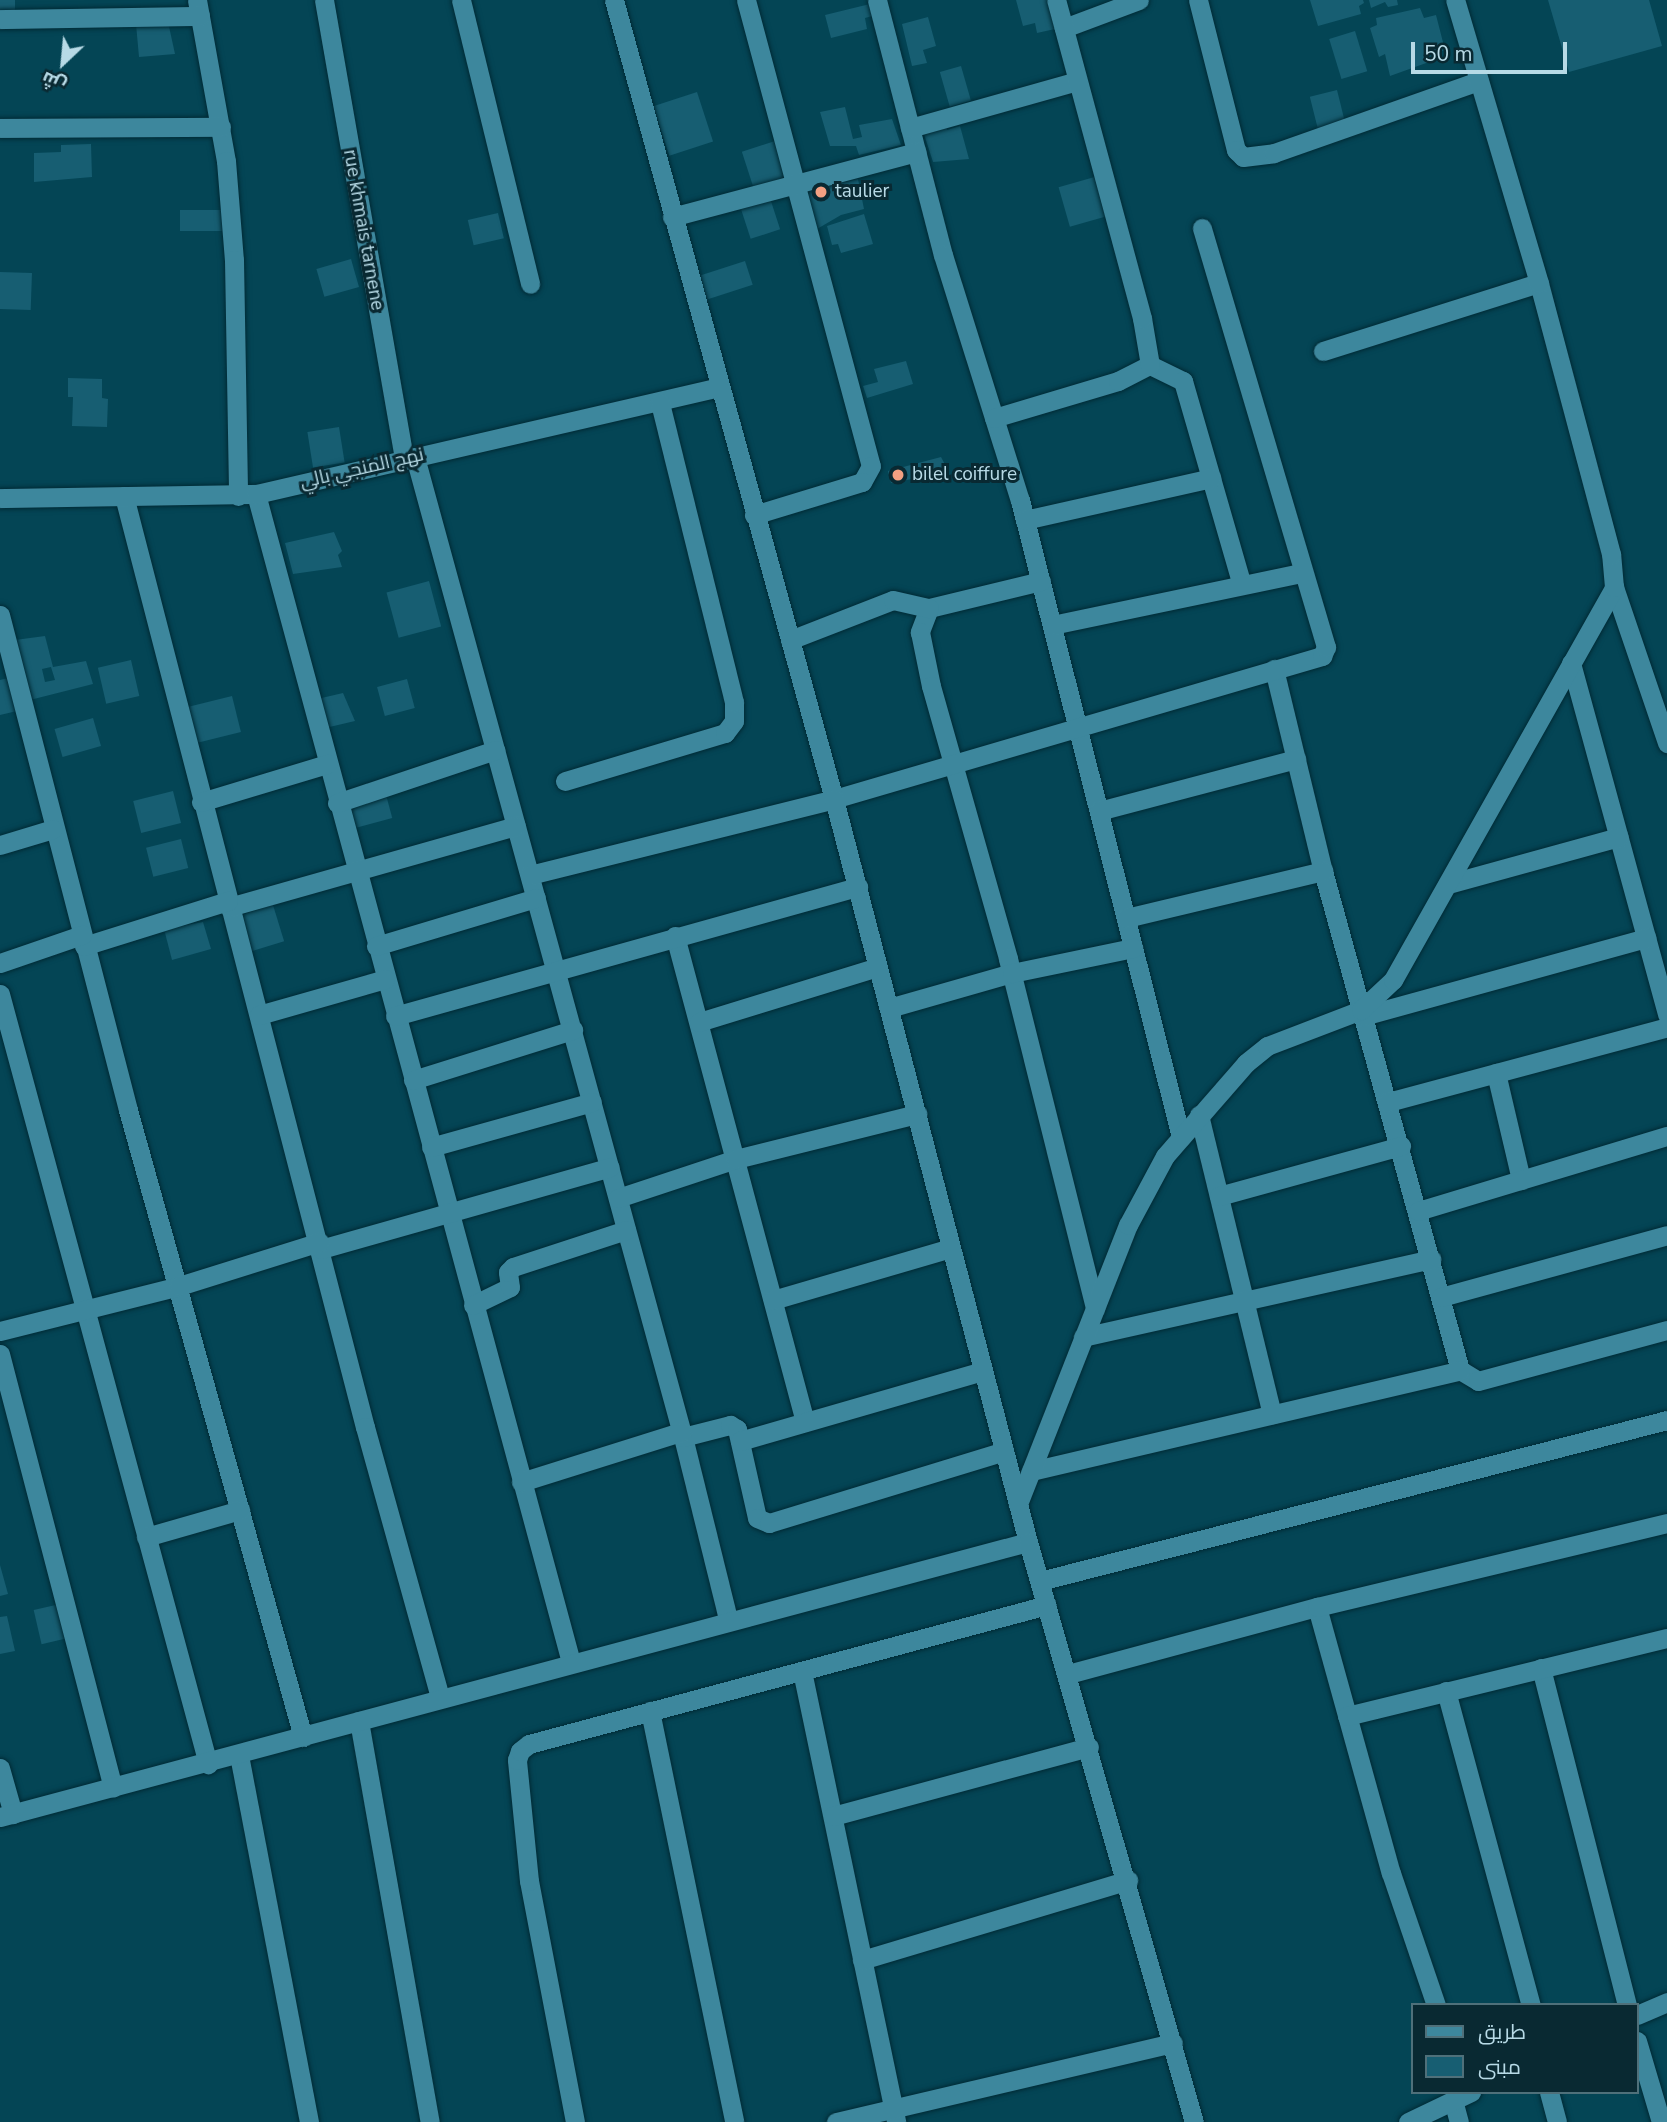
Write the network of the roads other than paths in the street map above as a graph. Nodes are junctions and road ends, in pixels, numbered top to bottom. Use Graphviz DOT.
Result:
graph roads {
  1 [pos="324,0"];
  2 [pos="461,0"];
  3 [pos="614,0"];
  4 [pos="746,0"];
  5 [pos="877,0"];
  6 [pos="1056,0"];
  7 [pos="1139,0"];
  8 [pos="1198,0"];
  9 [pos="1455,0"];
  10 [pos="199,8"];
  11 [pos="0,19"];
  12 [pos="1064,29"];
  13 [pos="1479,81"];
  14 [pos="1077,82"];
  15 [pos="221,127"];
  16 [pos="0,128"];
  17 [pos="910,128"];
  18 [pos="916,152"];
  19 [pos="795,183"];
  20 [pos="672,217"];
  21 [pos="1202,228"];
  22 [pos="1539,283"];
  23 [pos="530,284"];
  24 [pos="1323,351"];
  25 [pos="1150,365"];
  26 [pos="718,387"];
  27 [pos="660,402"];
  28 [pos="994,418"];
  29 [pos="409,458"];
  30 [pos="1211,478"];
  31 [pos="247,495"];
  32 [pos="124,496"];
  33 [pos="0,498"];
  34 [pos="754,515"];
  35 [pos="1025,520"];
  36 [pos="1301,573"];
  37 [pos="1041,581"];
  38 [pos="1242,584"];
  39 [pos="1614,587"];
  40 [pos="929,608"];
  41 [pos="0,615"];
  42 [pos="1052,625"];
  43 [pos="790,640"];
  44 [pos="1571,663"];
  45 [pos="1274,669"];
  46 [pos="1077,726"];
  47 [pos="1667,743"];
  48 [pos="495,750"];
  49 [pos="1296,760"];
  50 [pos="952,762"];
  51 [pos="327,764"];
  52 [pos="565,781"];
  53 [pos="834,799"];
  54 [pos="201,802"];
  55 [pos="337,803"];
  56 [pos="1099,811"];
  57 [pos="516,826"];
  58 [pos="53,829"];
  59 [pos="1619,837"];
  60 [pos="0,845"];
  61 [pos="1323,871"];
  62 [pos="356,873"];
  63 [pos="530,875"];
  64 [pos="1448,884"];
  65 [pos="858,887"];
  66 [pos="536,898"];
  67 [pos="228,904"];
  68 [pos="1126,918"];
  69 [pos="676,936"];
  70 [pos="1646,938"];
  71 [pos="83,940"];
  72 [pos="376,946"];
  73 [pos="1133,948"];
  74 [pos="0,963"];
  75 [pos="878,967"];
  76 [pos="556,969"];
  77 [pos="1012,973"];
  78 [pos="385,979"];
  79 [pos="0,994"];
  80 [pos="889,1008"];
  81 [pos="1362,1013"];
  82 [pos="258,1015"];
  83 [pos="1667,1015"];
  84 [pos="395,1016"];
  85 [pos="699,1022"];
  86 [pos="1667,1027"];
  87 [pos="573,1030"];
  88 [pos="1496,1073"];
  89 [pos="413,1080"];
  90 [pos="592,1102"];
  91 [pos="1388,1102"];
  92 [pos="917,1114"];
  93 [pos="1199,1115"];
  94 [pos="1667,1136"];
  95 [pos="1181,1137"];
  96 [pos="1401,1146"];
  97 [pos="431,1147"];
  98 [pos="736,1159"];
  99 [pos="610,1167"];
  100 [pos="1521,1180"];
  101 [pos="1219,1196"];
  102 [pos="618,1198"];
  103 [pos="1418,1211"];
  104 [pos="449,1215"];
  105 [pos="626,1230"];
  106 [pos="1667,1235"];
  107 [pos="320,1245"];
  108 [pos="951,1248"];
  109 [pos="1431,1259"];
  110 [pos="179,1286"];
  111 [pos="1441,1297"];
  112 [pos="773,1300"];
  113 [pos="1245,1304"];
  114 [pos="473,1305"];
  115 [pos="1095,1308"];
  116 [pos="84,1309"];
  117 [pos="1667,1330"];
  118 [pos="0,1331"];
  119 [pos="1083,1338"];
  120 [pos="0,1354"];
  121 [pos="1460,1370"];
  122 [pos="984,1371"];
  123 [pos="1272,1414"];
  124 [pos="1667,1420"];
  125 [pos="805,1422"];
  126 [pos="682,1435"];
  127 [pos="740,1441"];
  128 [pos="1004,1451"];
  129 [pos="1031,1471"];
  130 [pos="521,1482"];
  131 [pos="1018,1504"];
  132 [pos="240,1510"];
  133 [pos="1667,1523"];
  134 [pos="146,1537"];
  135 [pos="1028,1542"];
  136 [pos="1040,1581"];
  137 [pos="1047,1605"];
  138 [pos="1317,1607"];
  139 [pos="728,1619"];
  140 [pos="1667,1639"];
  141 [pos="571,1662"];
  142 [pos="1541,1668"];
  143 [pos="802,1671"];
  144 [pos="1068,1674"];
  145 [pos="1446,1692"];
  146 [pos="440,1698"];
  147 [pos="650,1712"];
  148 [pos="1347,1716"];
  149 [pos="359,1721"];
  150 [pos="303,1737"];
  151 [pos="1090,1747"];
  152 [pos="239,1755"];
  153 [pos="208,1764"];
  154 [pos="0,1768"];
  155 [pos="113,1788"];
  156 [pos="6,1816"];
  157 [pos="832,1816"];
  158 [pos="1128,1880"];
  159 [pos="862,1960"];
  160 [pos="1667,2001"];
  161 [pos="1435,2003"];
  162 [pos="1530,2003"];
  163 [pos="1626,2003"];
  164 [pos="1639,2014"];
  165 [pos="1173,2043"];
  166 [pos="1639,2048"];
  167 [pos="1550,2094"];
  168 [pos="1464,2095"];
  169 [pos="895,2115"];
  170 [pos="309,2122"];
  171 [pos="430,2122"];
  172 [pos="575,2122"];
  173 [pos="734,2122"];
  174 [pos="836,2122"];
  175 [pos="1194,2122"];
  176 [pos="1408,2122"];
  177 [pos="1460,2122"];
  178 [pos="1557,2122"];
  179 [pos="1661,2122"];
  1 -- 29 [label="street, rue khmais tarnene"];
  2 -- 23 [label="street"];
  3 -- 20 [label="street"];
  4 -- 19 [label="street"];
  5 -- 17 [label="street"];
  6 -- 12 [label="street"];
  7 -- 12 [label="street"];
  8 -- 13 [label="street"];
  9 -- 13 [label="street"];
  10 -- 11 [label="street"];
  10 -- 15 [label="street"];
  12 -- 14 [label="street"];
  13 -- 22 [label="street"];
  14 -- 17 [label="street"];
  14 -- 25 [label="street"];
  15 -- 16 [label="street"];
  15 -- 31 [label="street"];
  17 -- 18 [label="street"];
  18 -- 19 [label="street"];
  18 -- 28 [label="street"];
  19 -- 20 [label="street"];
  19 -- 34 [label="street"];
  20 -- 26 [label="street"];
  21 -- 36 [label="street"];
  22 -- 24 [label="street"];
  22 -- 39 [label="street"];
  25 -- 28 [label="street"];
  25 -- 30 [label="street"];
  26 -- 27 [label="street, نهج المنجي بالي"];
  26 -- 34 [label="street"];
  27 -- 29 [label="street, نهج المنجي بالي"];
  27 -- 52 [label="street"];
  28 -- 35 [label="street"];
  29 -- 31 [label="street, نهج المنجي بالي"];
  29 -- 48 [label="street, rue khmais tarnene"];
  30 -- 35 [label="street"];
  30 -- 38 [label="street"];
  31 -- 32 [label="street, نهج المنجي بالي"];
  31 -- 51 [label="street"];
  32 -- 33 [label="street, نهج المنجي بالي"];
  32 -- 54 [label="street"];
  34 -- 43 [label="street"];
  35 -- 37 [label="street"];
  36 -- 38 [label="street"];
  36 -- 45 [label="street"];
  37 -- 40 [label="street"];
  37 -- 42 [label="street"];
  38 -- 42 [label="street"];
  39 -- 44 [label="street"];
  39 -- 47 [label="street"];
  40 -- 43 [label="street"];
  40 -- 50 [label="street"];
  41 -- 58 [label="street"];
  42 -- 46 [label="street"];
  43 -- 53 [label="street"];
  44 -- 59 [label="street"];
  44 -- 64 [label="street"];
  45 -- 46 [label="street"];
  45 -- 49 [label="street"];
  46 -- 50 [label="street"];
  46 -- 56 [label="street"];
  48 -- 55 [label="street"];
  48 -- 57 [label="street, rue khmais tarnene"];
  49 -- 56 [label="street"];
  49 -- 61 [label="street"];
  50 -- 53 [label="street"];
  50 -- 77 [label="street"];
  51 -- 54 [label="street"];
  51 -- 55 [label="street"];
  53 -- 63 [label="street"];
  53 -- 65 [label="street"];
  54 -- 67 [label="street"];
  55 -- 62 [label="street"];
  56 -- 68 [label="street"];
  57 -- 62 [label="street"];
  57 -- 63 [label="street, rue khmais tarnene"];
  58 -- 60 [label="street"];
  58 -- 71 [label="street"];
  59 -- 64 [label="street"];
  59 -- 70 [label="street"];
  61 -- 68 [label="street"];
  61 -- 81 [label="street"];
  62 -- 67 [label="street"];
  62 -- 72 [label="street"];
  63 -- 66 [label="street, rue khmais tarnene"];
  64 -- 81 [label="street"];
  65 -- 69 [label="street"];
  65 -- 75 [label="street"];
  66 -- 72 [label="street"];
  66 -- 76 [label="street, rue khmais tarnene"];
  67 -- 71 [label="street"];
  67 -- 82 [label="street"];
  68 -- 73 [label="street"];
  69 -- 76 [label="street"];
  69 -- 85 [label="street"];
  70 -- 81 [label="street"];
  70 -- 83 [label="street"];
  71 -- 74 [label="street"];
  71 -- 110 [label="street"];
  72 -- 78 [label="street"];
  73 -- 77 [label="street"];
  73 -- 95 [label="street"];
  75 -- 80 [label="street"];
  75 -- 85 [label="street"];
  76 -- 84 [label="street"];
  76 -- 87 [label="street, rue khmais tarnene"];
  77 -- 80 [label="street"];
  77 -- 115 [label="street"];
  78 -- 82 [label="street"];
  78 -- 84 [label="street"];
  79 -- 116 [label="street"];
  80 -- 92 [label="street"];
  81 -- 91 [label="street"];
  81 -- 93 [label="street"];
  82 -- 107 [label="street"];
  84 -- 89 [label="street"];
  85 -- 98 [label="street"];
  86 -- 88 [label="street"];
  87 -- 89 [label="street"];
  87 -- 90 [label="street, rue khmais tarnene"];
  88 -- 91 [label="street"];
  88 -- 100 [label="street"];
  89 -- 97 [label="street"];
  90 -- 97 [label="street"];
  90 -- 99 [label="street, rue khmais tarnene"];
  91 -- 96 [label="street"];
  92 -- 98 [label="street"];
  92 -- 108 [label="street"];
  93 -- 95 [label="street"];
  93 -- 101 [label="street"];
  94 -- 100 [label="street"];
  95 -- 115 [label="street"];
  96 -- 101 [label="street"];
  96 -- 103 [label="street"];
  97 -- 104 [label="street"];
  98 -- 102 [label="street"];
  98 -- 112 [label="street"];
  99 -- 102 [label="street, rue khmais tarnene"];
  99 -- 104 [label="street"];
  100 -- 103 [label="street"];
  101 -- 113 [label="street"];
  102 -- 105 [label="street, rue khmais tarnene"];
  103 -- 109 [label="street"];
  104 -- 107 [label="street"];
  104 -- 114 [label="street"];
  105 -- 114 [label="street"];
  105 -- 126 [label="street, rue khmais tarnene"];
  106 -- 111 [label="street"];
  107 -- 110 [label="street"];
  107 -- 146 [label="street"];
  108 -- 112 [label="street"];
  108 -- 122 [label="street"];
  109 -- 111 [label="street"];
  109 -- 113 [label="street"];
  110 -- 116 [label="street"];
  110 -- 132 [label="street"];
  111 -- 121 [label="street"];
  112 -- 125 [label="street"];
  113 -- 119 [label="street"];
  113 -- 123 [label="street"];
  114 -- 130 [label="street"];
  115 -- 119 [label="street"];
  116 -- 118 [label="street"];
  116 -- 134 [label="street"];
  117 -- 121 [label="street"];
  119 -- 129 [label="street"];
  120 -- 155 [label="street"];
  121 -- 123 [label="street"];
  122 -- 125 [label="street"];
  122 -- 128 [label="street"];
  123 -- 129 [label="street"];
  124 -- 136 [label="street"];
  125 -- 127 [label="street"];
  126 -- 127 [label="street"];
  126 -- 130 [label="street"];
  126 -- 139 [label="street, rue khmais tarnene"];
  127 -- 128 [label="street"];
  128 -- 131 [label="street"];
  129 -- 131 [label="street"];
  130 -- 141 [label="street"];
  131 -- 135 [label="street"];
  132 -- 134 [label="street"];
  132 -- 150 [label="street"];
  133 -- 138 [label="street"];
  134 -- 153 [label="street"];
  135 -- 136 [label="street"];
  135 -- 139 [label="street"];
  136 -- 137 [label="street"];
  137 -- 143 [label="street"];
  137 -- 144 [label="street"];
  138 -- 144 [label="street"];
  138 -- 148 [label="street"];
  139 -- 141 [label="street"];
  140 -- 142 [label="street"];
  141 -- 146 [label="street"];
  142 -- 145 [label="street"];
  142 -- 163 [label="street"];
  143 -- 147 [label="street"];
  143 -- 157 [label="street"];
  144 -- 151 [label="street"];
  145 -- 148 [label="street"];
  145 -- 162 [label="street"];
  146 -- 149 [label="street"];
  147 -- 172 [label="street"];
  147 -- 173 [label="street"];
  148 -- 161 [label="street"];
  149 -- 150 [label="street"];
  149 -- 171 [label="street"];
  150 -- 152 [label="street"];
  151 -- 157 [label="street"];
  151 -- 158 [label="street"];
  152 -- 153 [label="street"];
  152 -- 170 [label="street"];
  153 -- 155 [label="street"];
  154 -- 156 [label="street"];
  155 -- 156 [label="street"];
  157 -- 159 [label="street"];
  158 -- 159 [label="street"];
  158 -- 165 [label="street"];
  159 -- 169 [label="street"];
  160 -- 164 [label="street"];
  165 -- 169 [label="street"];
  165 -- 175 [label="street"];
  166 -- 179 [label="street"];
  167 -- 178 [label="street"];
  168 -- 176 [label="street"];
  168 -- 177 [label="street"];
  169 -- 174 [label="street"];
}
